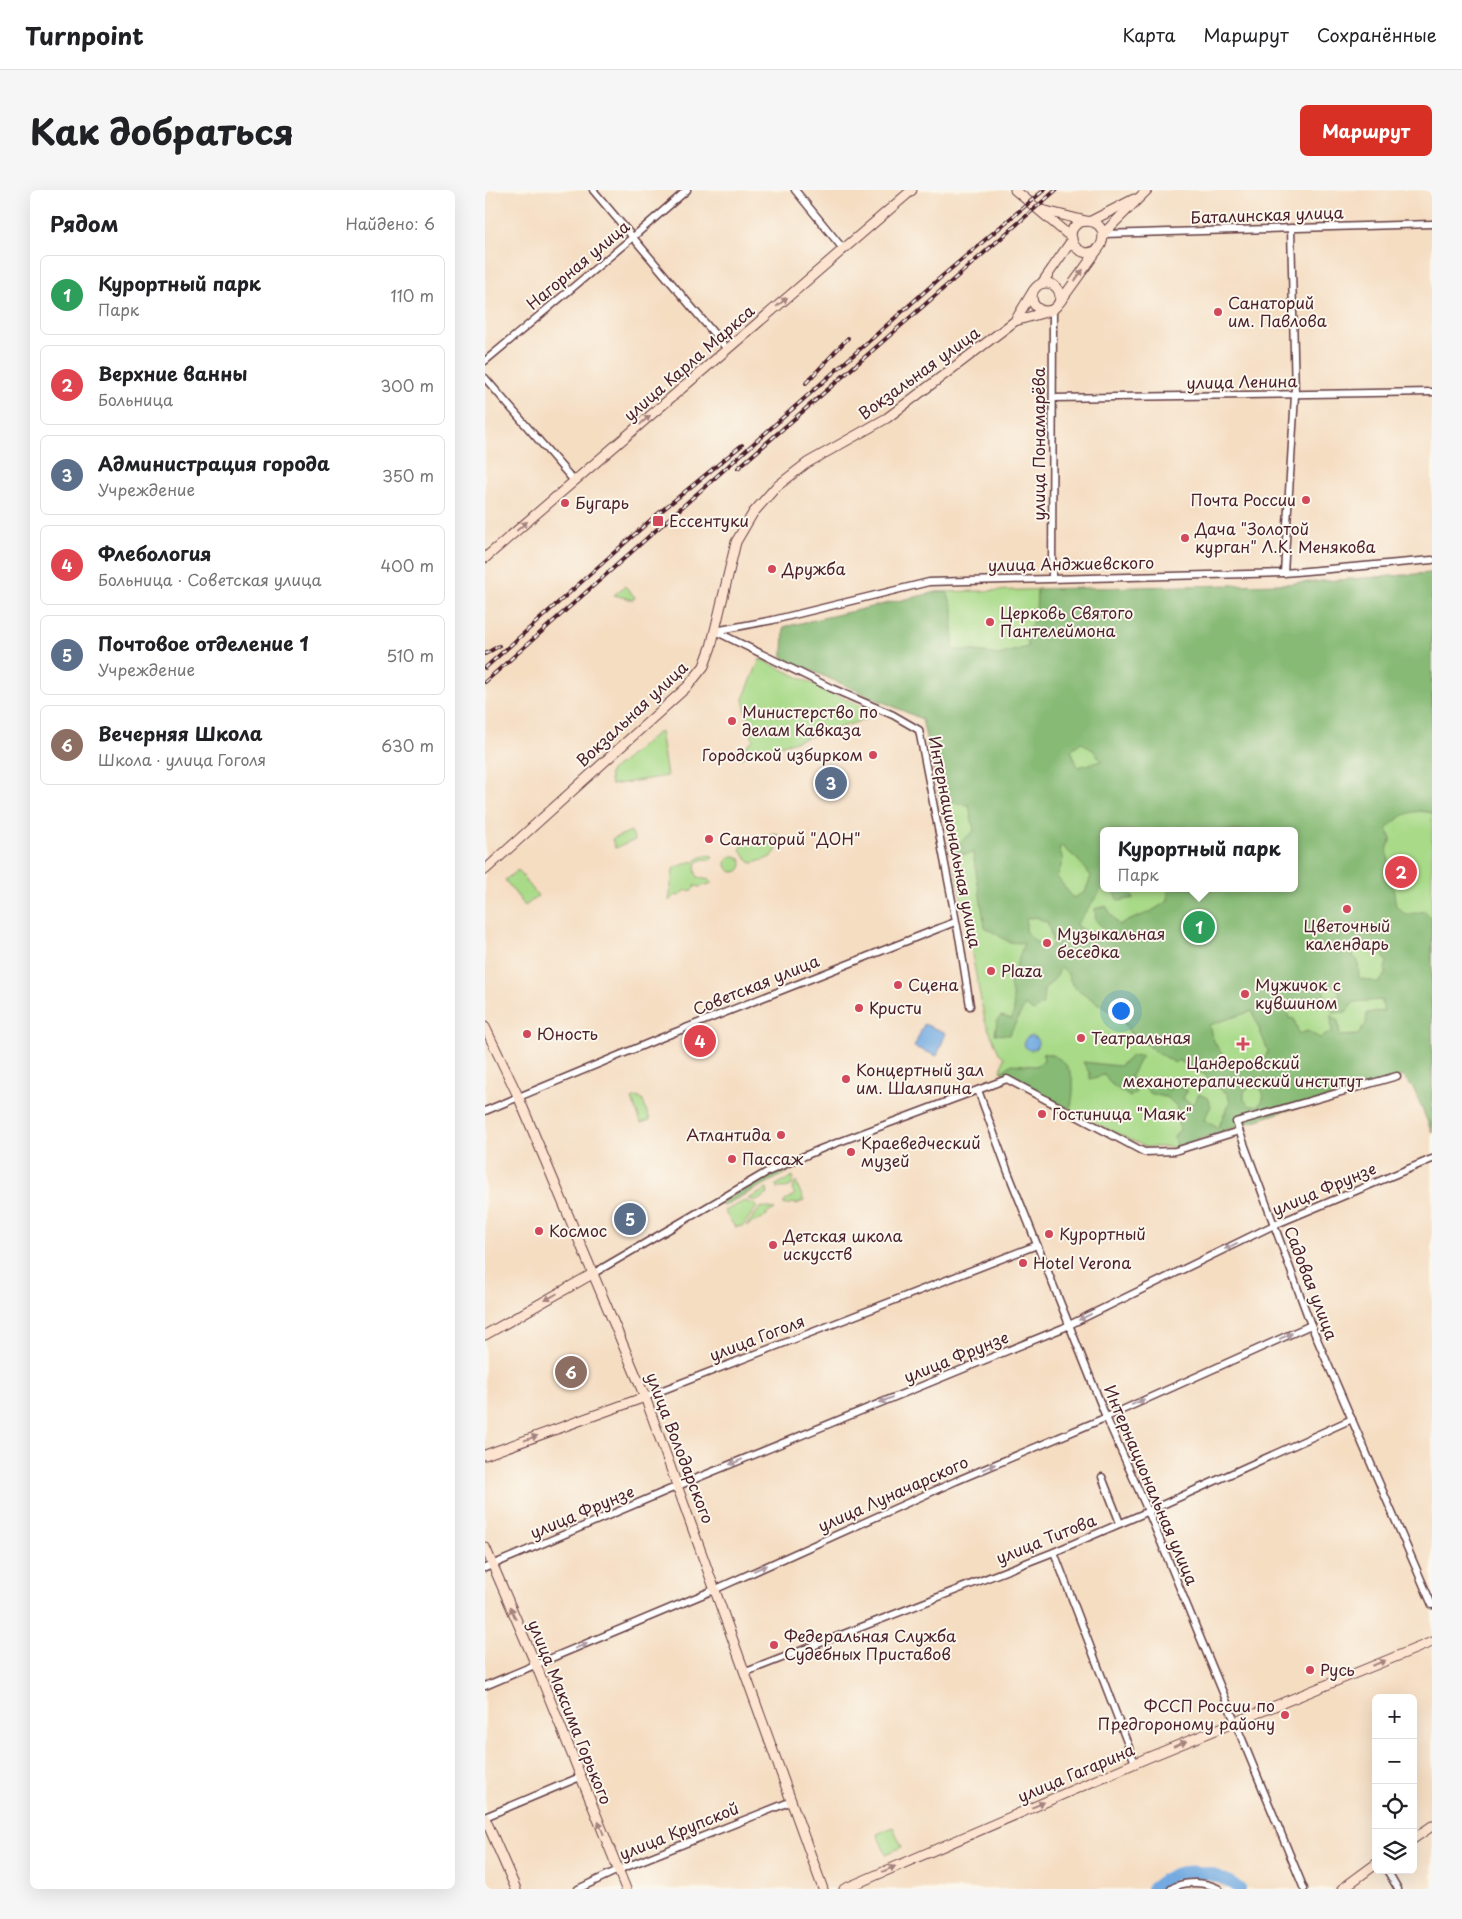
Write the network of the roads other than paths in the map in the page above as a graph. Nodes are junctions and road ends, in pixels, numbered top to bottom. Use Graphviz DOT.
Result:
graph roads {
  1 [pos="593,190"];
  2 [pos="687,190"];
  3 [pos="795,190"];
  4 [pos="912,190"];
  5 [pos="1015,190"];
  6 [pos="1144,193"];
  7 [pos="1035,208"];
  8 [pos="1088,221"];
  9 [pos="1432,224"];
  10 [pos="1291,228"];
  11 [pos="1103,234"];
  12 [pos="633,237"];
  13 [pos="1072,239"];
  14 [pos="1098,249"];
  15 [pos="844,250"];
  16 [pos="1038,286"];
  17 [pos="1060,302"];
  18 [pos="1053,310"];
  19 [pos="1015,320"];
  20 [pos="727,349"];
  21 [pos="485,361"];
  22 [pos="485,378"];
  23 [pos="1432,392"];
  24 [pos="1295,395"];
  25 [pos="1053,398"];
  26 [pos="575,481"];
  27 [pos="485,558"];
  28 [pos="1432,560"];
  29 [pos="1284,573"];
  30 [pos="1052,578"];
  31 [pos="715,631"];
  32 [pos="485,870"];
  33 [pos="955,922"];
  34 [pos="970,1006"];
  35 [pos="485,1027"];
  36 [pos="1397,1076"];
  37 [pos="978,1090"];
  38 [pos="518,1096"];
  39 [pos="485,1111"];
  40 [pos="1239,1131"];
  41 [pos="1432,1159"];
  42 [pos="1274,1225"];
  43 [pos="1037,1245"];
  44 [pos="593,1273"];
  45 [pos="1070,1324"];
  46 [pos="1311,1325"];
  47 [pos="485,1335"];
  48 [pos="645,1396"];
  49 [pos="1106,1417"];
  50 [pos="1352,1419"];
  51 [pos="485,1455"];
  52 [pos="1102,1477"];
  53 [pos="678,1486"];
  54 [pos="1148,1511"];
  55 [pos="1120,1523"];
  56 [pos="485,1546"];
  57 [pos="1054,1552"];
  58 [pos="489,1567"];
  59 [pos="716,1588"];
  60 [pos="1432,1603"];
  61 [pos="1432,1642"];
  62 [pos="536,1665"];
  63 [pos="746,1672"];
  64 [pos="485,1686"];
  65 [pos="1235,1722"];
  66 [pos="1135,1763"];
  67 [pos="580,1777"];
  68 [pos="792,1801"];
  69 [pos="485,1817"];
  70 [pos="1432,1826"];
  71 [pos="1417,1836"];
  72 [pos="1372,1867"];
  73 [pos="618,1870"];
  74 [pos="1389,1874"];
  75 [pos="516,1889"];
  76 [pos="578,1889"];
  77 [pos="626,1889"];
  78 [pos="823,1889"];
  79 [pos="844,1889"];
  80 [pos="1171,1889"];
  81 [pos="1219,1889"];
  82 [pos="1304,1889"];
  83 [pos="1341,1889"];
  84 [pos="1398,1889"];
  1 -- 12 [label="street"];
  2 -- 12 [label="street, Нагорная улица"];
  3 -- 15 [label="street"];
  4 -- 15 [label="main road, улица Карла Маркса"];
  5 -- 7 [label="main road"];
  6 -- 8 [label="main road"];
  6 -- 11 [label="main road"];
  7 -- 8 [label="main road"];
  7 -- 13 [label="main road"];
  8 -- 11 [label="main road"];
  8 -- 13 [label="main road"];
  9 -- 10 [label="street, Баталинская улица"];
  10 -- 11 [label="street, Баталинская улица"];
  10 -- 24 [label="street"];
  11 -- 14 [label="main road"];
  12 -- 20 [label="street"];
  12 -- 21 [label="street, Нагорная улица"];
  13 -- 14 [label="main road"];
  13 -- 16 [label="main road"];
  17 -- 14 [label="main road, one-way"];
  20 -- 15 [label="main road, улица Карла Маркса, one-way"];
  16 -- 17 [label="main road"];
  16 -- 18 [label="main road"];
  16 -- 19 [label="main road"];
  17 -- 18 [label="main road"];
  18 -- 19 [label="main road"];
  18 -- 25 [label="street, улица Понамарёва"];
  19 -- 31 [label="main road, Вокзальная улица"];
  26 -- 20 [label="main road, улица Карла Маркса, one-way"];
  22 -- 26 [label="street"];
  23 -- 24 [label="street, улица Ленина"];
  24 -- 25 [label="street, улица Ленина"];
  24 -- 29 [label="street"];
  25 -- 30 [label="street, улица Понамарёва"];
  27 -- 26 [label="main road, улица Карла Маркса, one-way"];
  28 -- 29 [label="street, улица Анджиевского"];
  29 -- 30 [label="street, улица Анджиевского"];
  30 -- 31 [label="street, улица Анджиевского"];
  31 -- 32 [label="main road, Вокзальная улица"];
  31 -- 33 [label="street, Интернациональная улица"];
  33 -- 34 [label="street, Интернациональная улица"];
  33 -- 38 [label="street, Советская улица"];
  35 -- 38 [label="main road, улица Володарского"];
  36 -- 40 [label="street"];
  37 -- 40 [label="street"];
  37 -- 43 [label="street, Интернациональная улица"];
  37 -- 44 [label="street"];
  38 -- 39 [label="street, Советская улица"];
  38 -- 44 [label="main road, улица Володарского"];
  40 -- 42 [label="street, Садовая улица"];
  41 -- 42 [label="street, улица Фрунзе"];
  42 -- 45 [label="street, улица Фрунзе, one-way"];
  42 -- 46 [label="street, Садовая улица"];
  43 -- 45 [label="street, Интернациональная улица"];
  43 -- 48 [label="street, улица Гоголя"];
  44 -- 47 [label="main road, one-way"];
  44 -- 48 [label="main road, улица Володарского"];
  45 -- 49 [label="street, Интернациональная улица"];
  45 -- 53 [label="street, улица Фрунзе, one-way"];
  49 -- 46 [label="street, улица Луначарского, one-way"];
  46 -- 50 [label="street, Садовая улица"];
  51 -- 48 [label="main road, улица Гоголя, one-way"];
  48 -- 53 [label="main road, улица Володарского"];
  49 -- 54 [label="street, Интернациональная улица"];
  59 -- 49 [label="street, улица Луначарского, one-way"];
  50 -- 54 [label="street, улица Титова"];
  50 -- 60 [label="street, Садовая улица"];
  52 -- 55 [label="street"];
  53 -- 58 [label="street, улица Фрунзе"];
  53 -- 59 [label="main road, улица Володарского"];
  54 -- 55 [label="street, улица Титова"];
  54 -- 65 [label="street, Интернациональная улица"];
  55 -- 57 [label="street, улица Титова"];
  56 -- 58 [label="main road, улица Максима Горького"];
  57 -- 63 [label="street, улица Титова"];
  57 -- 66 [label="street"];
  62 -- 58 [label="main road, улица Максима Горького, one-way"];
  62 -- 59 [label="street, улица Луначарского, one-way"];
  59 -- 63 [label="main road, улица Володарского"];
  65 -- 61 [label="main road, улица Гагарина, one-way"];
  62 -- 64 [label="street, улица Луначарского"];
  62 -- 67 [label="main road, улица Максима Горького"];
  63 -- 68 [label="main road, улица Володарского"];
  66 -- 65 [label="main road, улица Гагарина, one-way"];
  65 -- 82 [label="street, Интернациональная улица"];
  79 -- 66 [label="main road, улица Гагарина, one-way"];
  67 -- 69 [label="street"];
  73 -- 67 [label="main road, улица Максима Горького, one-way"];
  68 -- 73 [label="street, улица Крупской"];
  68 -- 78 [label="main road, улица Володарского"];
  69 -- 75 [label="main road"];
  70 -- 71 [label="main road"];
  72 -- 83 [label="main road"];
  73 -- 76 [label="street, улица Крупской"];
  73 -- 77 [label="main road, улица Максима Горького"];
  74 -- 84 [label="street"];
  80 -- 81 [label="street"];
}
